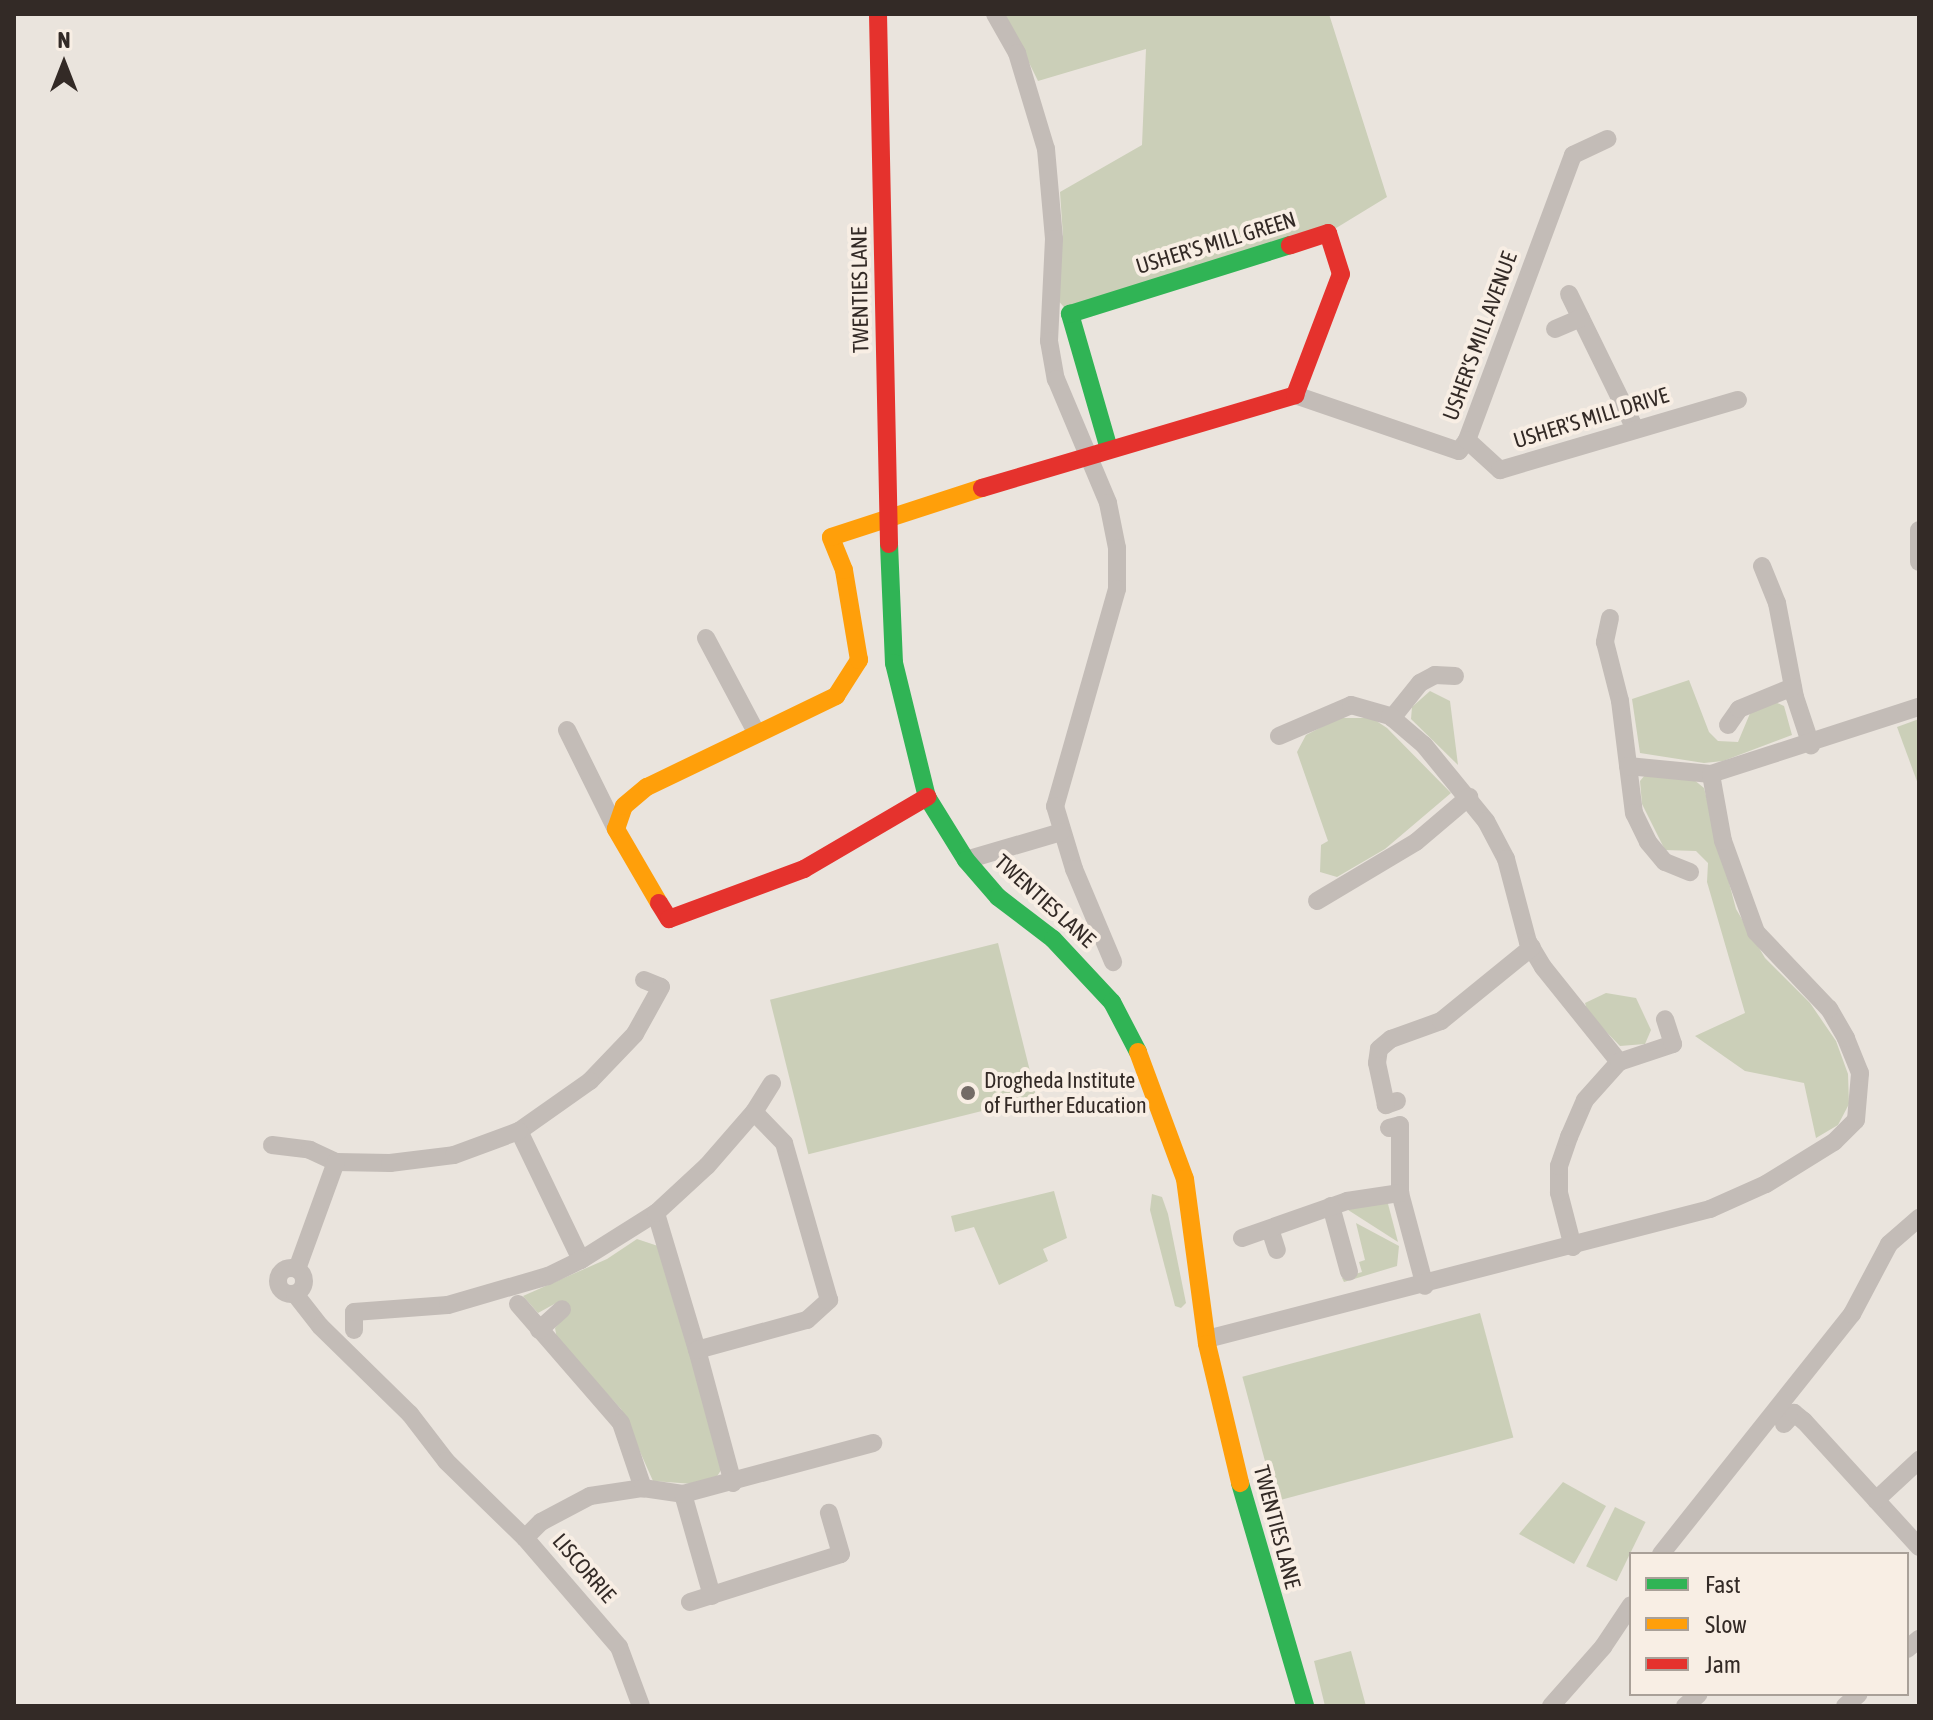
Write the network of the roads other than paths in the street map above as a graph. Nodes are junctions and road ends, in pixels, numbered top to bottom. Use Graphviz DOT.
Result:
graph roads {
  1 [pos="878,14"];
  2 [pos="995,14"];
  3 [pos="1608,139"];
  4 [pos="1569,294"];
  5 [pos="1581,318"];
  6 [pos="1555,329"];
  7 [pos="1295,395"];
  8 [pos="1738,400"];
  9 [pos="1635,429"];
  10 [pos="1467,440"];
  11 [pos="1109,449"];
  12 [pos="1088,454"];
  13 [pos="890,519"];
  14 [pos="1919,530"];
  15 [pos="1919,562"];
  16 [pos="1762,566"];
  17 [pos="1610,618"];
  18 [pos="706,638"];
  19 [pos="1455,676"];
  20 [pos="1793,687"];
  21 [pos="1919,707"];
  22 [pos="1392,718"];
  23 [pos="1728,725"];
  24 [pos="567,730"];
  25 [pos="756,732"];
  26 [pos="1279,736"];
  27 [pos="1811,745"];
  28 [pos="1628,766"];
  29 [pos="1711,774"];
  30 [pos="927,797"];
  31 [pos="1469,797"];
  32 [pos="616,829"];
  33 [pos="1061,832"];
  34 [pos="966,860"];
  35 [pos="1690,872"];
  36 [pos="1317,901"];
  37 [pos="1532,947"];
  38 [pos="1113,962"];
  39 [pos="644,980"];
  40 [pos="1665,1019"];
  41 [pos="1619,1062"];
  42 [pos="772,1083"];
  43 [pos="1397,1101"];
  44 [pos="754,1112"];
  45 [pos="1389,1128"];
  46 [pos="519,1131"];
  47 [pos="272,1145"];
  48 [pos="336,1162"];
  49 [pos="1400,1193"];
  50 [pos="1331,1206"];
  51 [pos="656,1213"];
  52 [pos="1919,1218"];
  53 [pos="1270,1229"];
  54 [pos="1242,1238"];
  55 [pos="1573,1247"];
  56 [pos="1277,1250"];
  57 [pos="581,1260"];
  58 [pos="1349,1272"];
  59 [pos="1425,1286"];
  60 [pos="518,1304"];
  61 [pos="562,1309"];
  62 [pos="354,1330"];
  63 [pos="539,1330"];
  64 [pos="1207,1339"];
  65 [pos="697,1350"];
  66 [pos="1784,1424"];
  67 [pos="873,1443"];
  68 [pos="1919,1460"];
  69 [pos="733,1483"];
  70 [pos="643,1488"];
  71 [pos="683,1494"];
  72 [pos="1876,1500"];
  73 [pos="829,1513"];
  74 [pos="525,1538"];
  75 [pos="1919,1547"];
  76 [pos="1663,1552"];
  77 [pos="712,1596"];
  78 [pos="690,1602"];
  79 [pos="1629,1608"];
  80 [pos="641,1706"];
  81 [pos="1305,1706"];
  82 [pos="1551,1706"];
  1 -- 13 [label="street, TWENTIES LANE"];
  2 -- 12 [label="street, TWENTIES LANE"];
  3 -- 10 [label="street, USHER'S MILL AVENUE"];
  4 -- 5 [label="street"];
  5 -- 6 [label="street"];
  5 -- 9 [label="street"];
  7 -- 10 [label="street, USHER'S MILL AVENUE"];
  7 -- 11 [label="street"];
  7 -- 11 [label="street, USHER'S MILL GREEN"];
  8 -- 9 [label="street, USHER'S MILL DRIVE"];
  9 -- 10 [label="street, USHER'S MILL DRIVE"];
  11 -- 12 [label="street"];
  12 -- 13 [label="street"];
  12 -- 33 [label="street, TWENTIES LANE"];
  13 -- 25 [label="street"];
  13 -- 30 [label="street, TWENTIES LANE"];
  14 -- 15 [label="street"];
  16 -- 20 [label="street"];
  17 -- 28 [label="street"];
  18 -- 25 [label="street"];
  19 -- 22 [label="street"];
  20 -- 23 [label="street"];
  20 -- 27 [label="street"];
  21 -- 27 [label="street"];
  22 -- 26 [label="street"];
  22 -- 31 [label="street"];
  24 -- 32 [label="street"];
  25 -- 32 [label="street"];
  27 -- 29 [label="street"];
  28 -- 29 [label="street"];
  28 -- 35 [label="street"];
  29 -- 55 [label="street"];
  30 -- 32 [label="street"];
  30 -- 34 [label="street, TWENTIES LANE"];
  31 -- 36 [label="street"];
  31 -- 37 [label="street"];
  33 -- 34 [label="street"];
  33 -- 38 [label="street, TWENTIES LANE"];
  34 -- 64 [label="street, TWENTIES LANE"];
  37 -- 41 [label="street"];
  37 -- 43 [label="street"];
  39 -- 46 [label="street"];
  40 -- 41 [label="street"];
  41 -- 55 [label="street"];
  42 -- 44 [label="street"];
  44 -- 51 [label="street"];
  44 -- 65 [label="street"];
  45 -- 49 [label="street"];
  46 -- 48 [label="street"];
  46 -- 57 [label="street"];
  47 -- 48 [label="street"];
  48 -- 74 [label="street"];
  49 -- 50 [label="street"];
  49 -- 59 [label="street"];
  50 -- 53 [label="street"];
  50 -- 58 [label="street"];
  51 -- 57 [label="street"];
  51 -- 65 [label="street"];
  52 -- 76 [label="street"];
  53 -- 54 [label="street"];
  53 -- 56 [label="street"];
  55 -- 59 [label="street"];
  57 -- 62 [label="street"];
  59 -- 64 [label="street"];
  60 -- 63 [label="street"];
  61 -- 63 [label="street"];
  63 -- 70 [label="street"];
  64 -- 81 [label="street, TWENTIES LANE"];
  65 -- 69 [label="street"];
  66 -- 72 [label="street"];
  67 -- 69 [label="street, LISCORRIE"];
  68 -- 72 [label="street"];
  69 -- 71 [label="street, LISCORRIE"];
  70 -- 71 [label="street, LISCORRIE"];
  70 -- 74 [label="street, LISCORRIE"];
  71 -- 77 [label="street"];
  72 -- 75 [label="street"];
  73 -- 77 [label="street"];
  74 -- 80 [label="street, LISCORRIE"];
  77 -- 78 [label="street"];
  79 -- 82 [label="street"];
}
